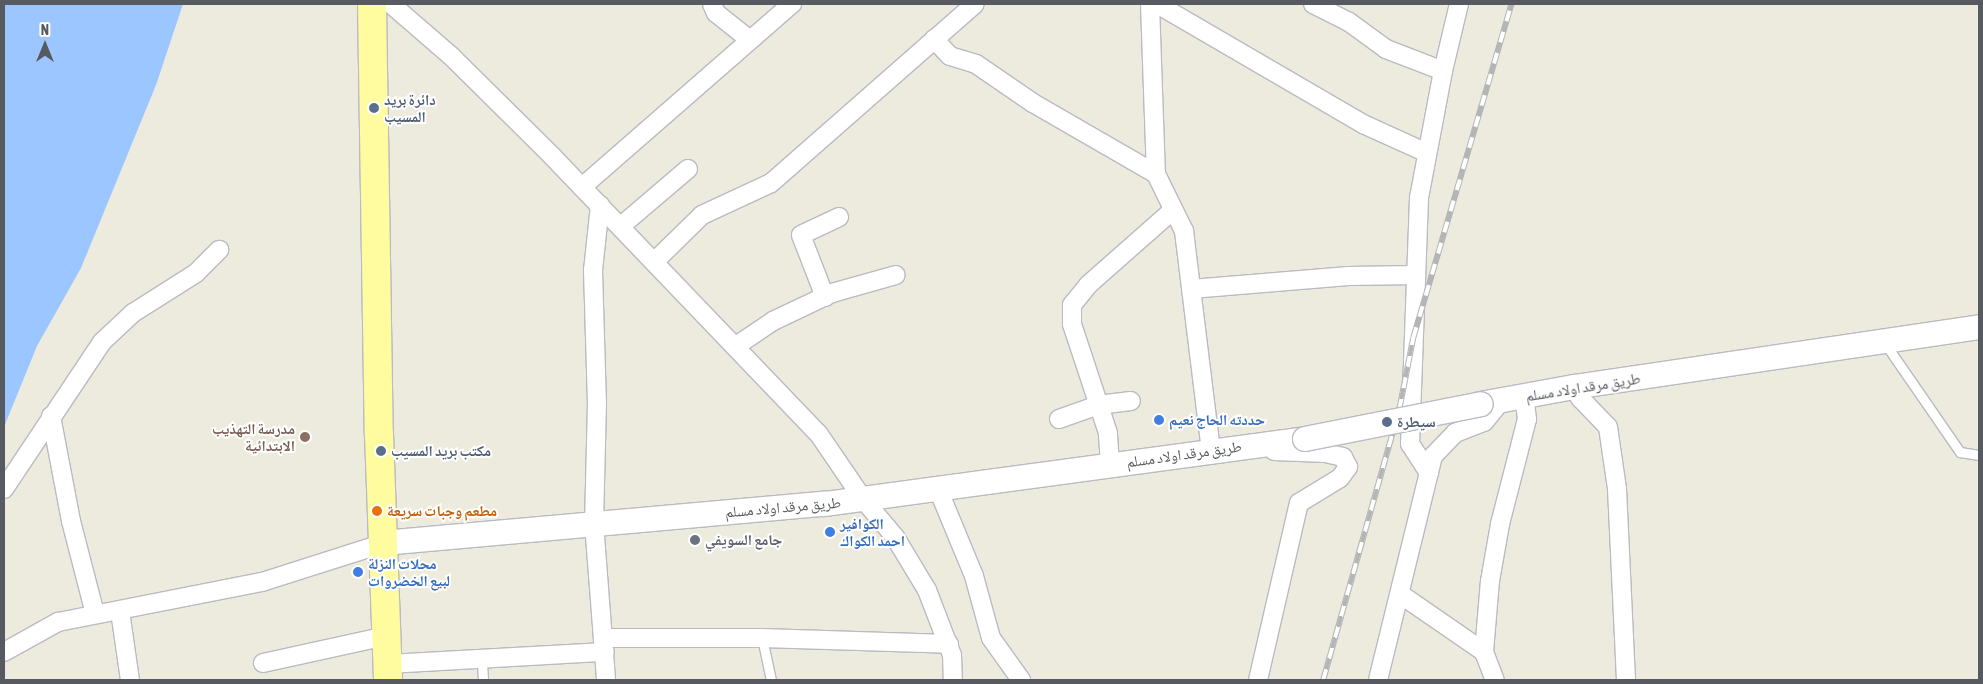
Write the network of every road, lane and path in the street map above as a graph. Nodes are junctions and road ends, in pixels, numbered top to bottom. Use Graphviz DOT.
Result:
graph roads {
  1 [pos="372,4"];
  2 [pos="391,4"];
  3 [pos="712,4"];
  4 [pos="792,4"];
  5 [pos="975,4"];
  6 [pos="1150,4"];
  7 [pos="1157,4"];
  8 [pos="1312,4"];
  9 [pos="1459,4"];
  10 [pos="934,39"];
  11 [pos="750,40"];
  12 [pos="1443,71"];
  13 [pos="1427,153"];
  14 [pos="688,169"];
  15 [pos="1156,174"];
  16 [pos="582,187"];
  17 [pos="600,205"];
  18 [pos="1173,210"];
  19 [pos="839,217"];
  20 [pos="621,226"];
  21 [pos="218,250"];
  22 [pos="655,261"];
  23 [pos="896,274"];
  24 [pos="1416,274"];
  25 [pos="1191,289"];
  26 [pos="825,297"];
  27 [pos="1979,326"];
  28 [pos="1884,342"];
  29 [pos="736,346"];
  30 [pos="1574,387"];
  31 [pos="1502,400"];
  32 [pos="1132,401"];
  33 [pos="1098,405"];
  34 [pos="51,416"];
  35 [pos="1059,419"];
  36 [pos="1248,445"];
  37 [pos="1211,450"];
  38 [pos="1979,455"];
  39 [pos="1110,464"];
  40 [pos="1429,473"];
  41 [pos="938,488"];
  42 [pos="4,489"];
  43 [pos="863,499"];
  44 [pos="594,524"];
  45 [pos="384,543"];
  46 [pos="1400,594"];
  47 [pos="120,611"];
  48 [pos="95,614"];
  49 [pos="386,636"];
  50 [pos="762,638"];
  51 [pos="949,644"];
  52 [pos="604,645"];
  53 [pos="4,652"];
  54 [pos="1484,652"];
  55 [pos="482,661"];
  56 [pos="263,663"];
  57 [pos="388,672"];
  58 [pos="130,680"];
  59 [pos="483,680"];
  60 [pos="606,680"];
  61 [pos="771,680"];
  62 [pos="953,680"];
  63 [pos="1021,680"];
  64 [pos="1258,680"];
  65 [pos="1378,680"];
  66 [pos="1495,680"];
  67 [pos="1626,680"];
  1 -- 45 [label="main road"];
  2 -- 16 [label="street"];
  3 -- 11 [label="street"];
  4 -- 11 [label="street"];
  5 -- 10 [label="street"];
  6 -- 15 [label="street"];
  7 -- 13 [label="street"];
  8 -- 12 [label="street"];
  9 -- 12 [label="street"];
  10 -- 15 [label="street"];
  10 -- 22 [label="street"];
  11 -- 16 [label="street"];
  12 -- 13 [label="street"];
  13 -- 24 [label="street"];
  14 -- 20 [label="street"];
  15 -- 18 [label="street"];
  16 -- 17 [label="street"];
  17 -- 20 [label="street"];
  17 -- 44 [label="street"];
  18 -- 25 [label="street"];
  18 -- 33 [label="street"];
  19 -- 26 [label="street"];
  20 -- 22 [label="street"];
  21 -- 34 [label="street"];
  22 -- 29 [label="street"];
  23 -- 26 [label="street"];
  24 -- 25 [label="street"];
  24 -- 40 [label="street"];
  25 -- 37 [label="street"];
  26 -- 29 [label="street"];
  27 -- 28 [label="street, طريق مرقد اولاد مسلم"];
  28 -- 30 [label="street, طريق مرقد اولاد مسلم"];
  28 -- 38 [label="lane"];
  29 -- 43 [label="street"];
  30 -- 31 [label="street, طريق مرقد اولاد مسلم"];
  30 -- 67 [label="street"];
  31 -- 36 [label="street, طريق مرقد اولاد مسلم, bridge"];
  31 -- 40 [label="street"];
  31 -- 54 [label="street"];
  32 -- 33 [label="street"];
  33 -- 35 [label="street"];
  33 -- 39 [label="street"];
  34 -- 42 [label="street"];
  34 -- 48 [label="street"];
  36 -- 37 [label="street, طريق مرقد اولاد مسلم"];
  36 -- 64 [label="street"];
  37 -- 39 [label="street, طريق مرقد اولاد مسلم"];
  39 -- 41 [label="street, طريق مرقد اولاد مسلم"];
  40 -- 46 [label="street"];
  41 -- 43 [label="street, طريق مرقد اولاد مسلم"];
  41 -- 63 [label="street"];
  43 -- 44 [label="street, طريق مرقد اولاد مسلم"];
  43 -- 51 [label="street"];
  44 -- 45 [label="street, طريق مرقد اولاد مسلم"];
  44 -- 52 [label="street"];
  45 -- 47 [label="street"];
  45 -- 49 [label="main road"];
  46 -- 54 [label="street"];
  46 -- 65 [label="street"];
  47 -- 48 [label="street"];
  47 -- 58 [label="street"];
  48 -- 53 [label="street"];
  49 -- 56 [label="street"];
  49 -- 57 [label="main road"];
  50 -- 51 [label="street"];
  50 -- 52 [label="street"];
  50 -- 61 [label="lane"];
  51 -- 62 [label="street"];
  52 -- 55 [label="street"];
  52 -- 60 [label="street"];
  54 -- 66 [label="street"];
  55 -- 57 [label="street"];
  55 -- 59 [label="lane"];
}
